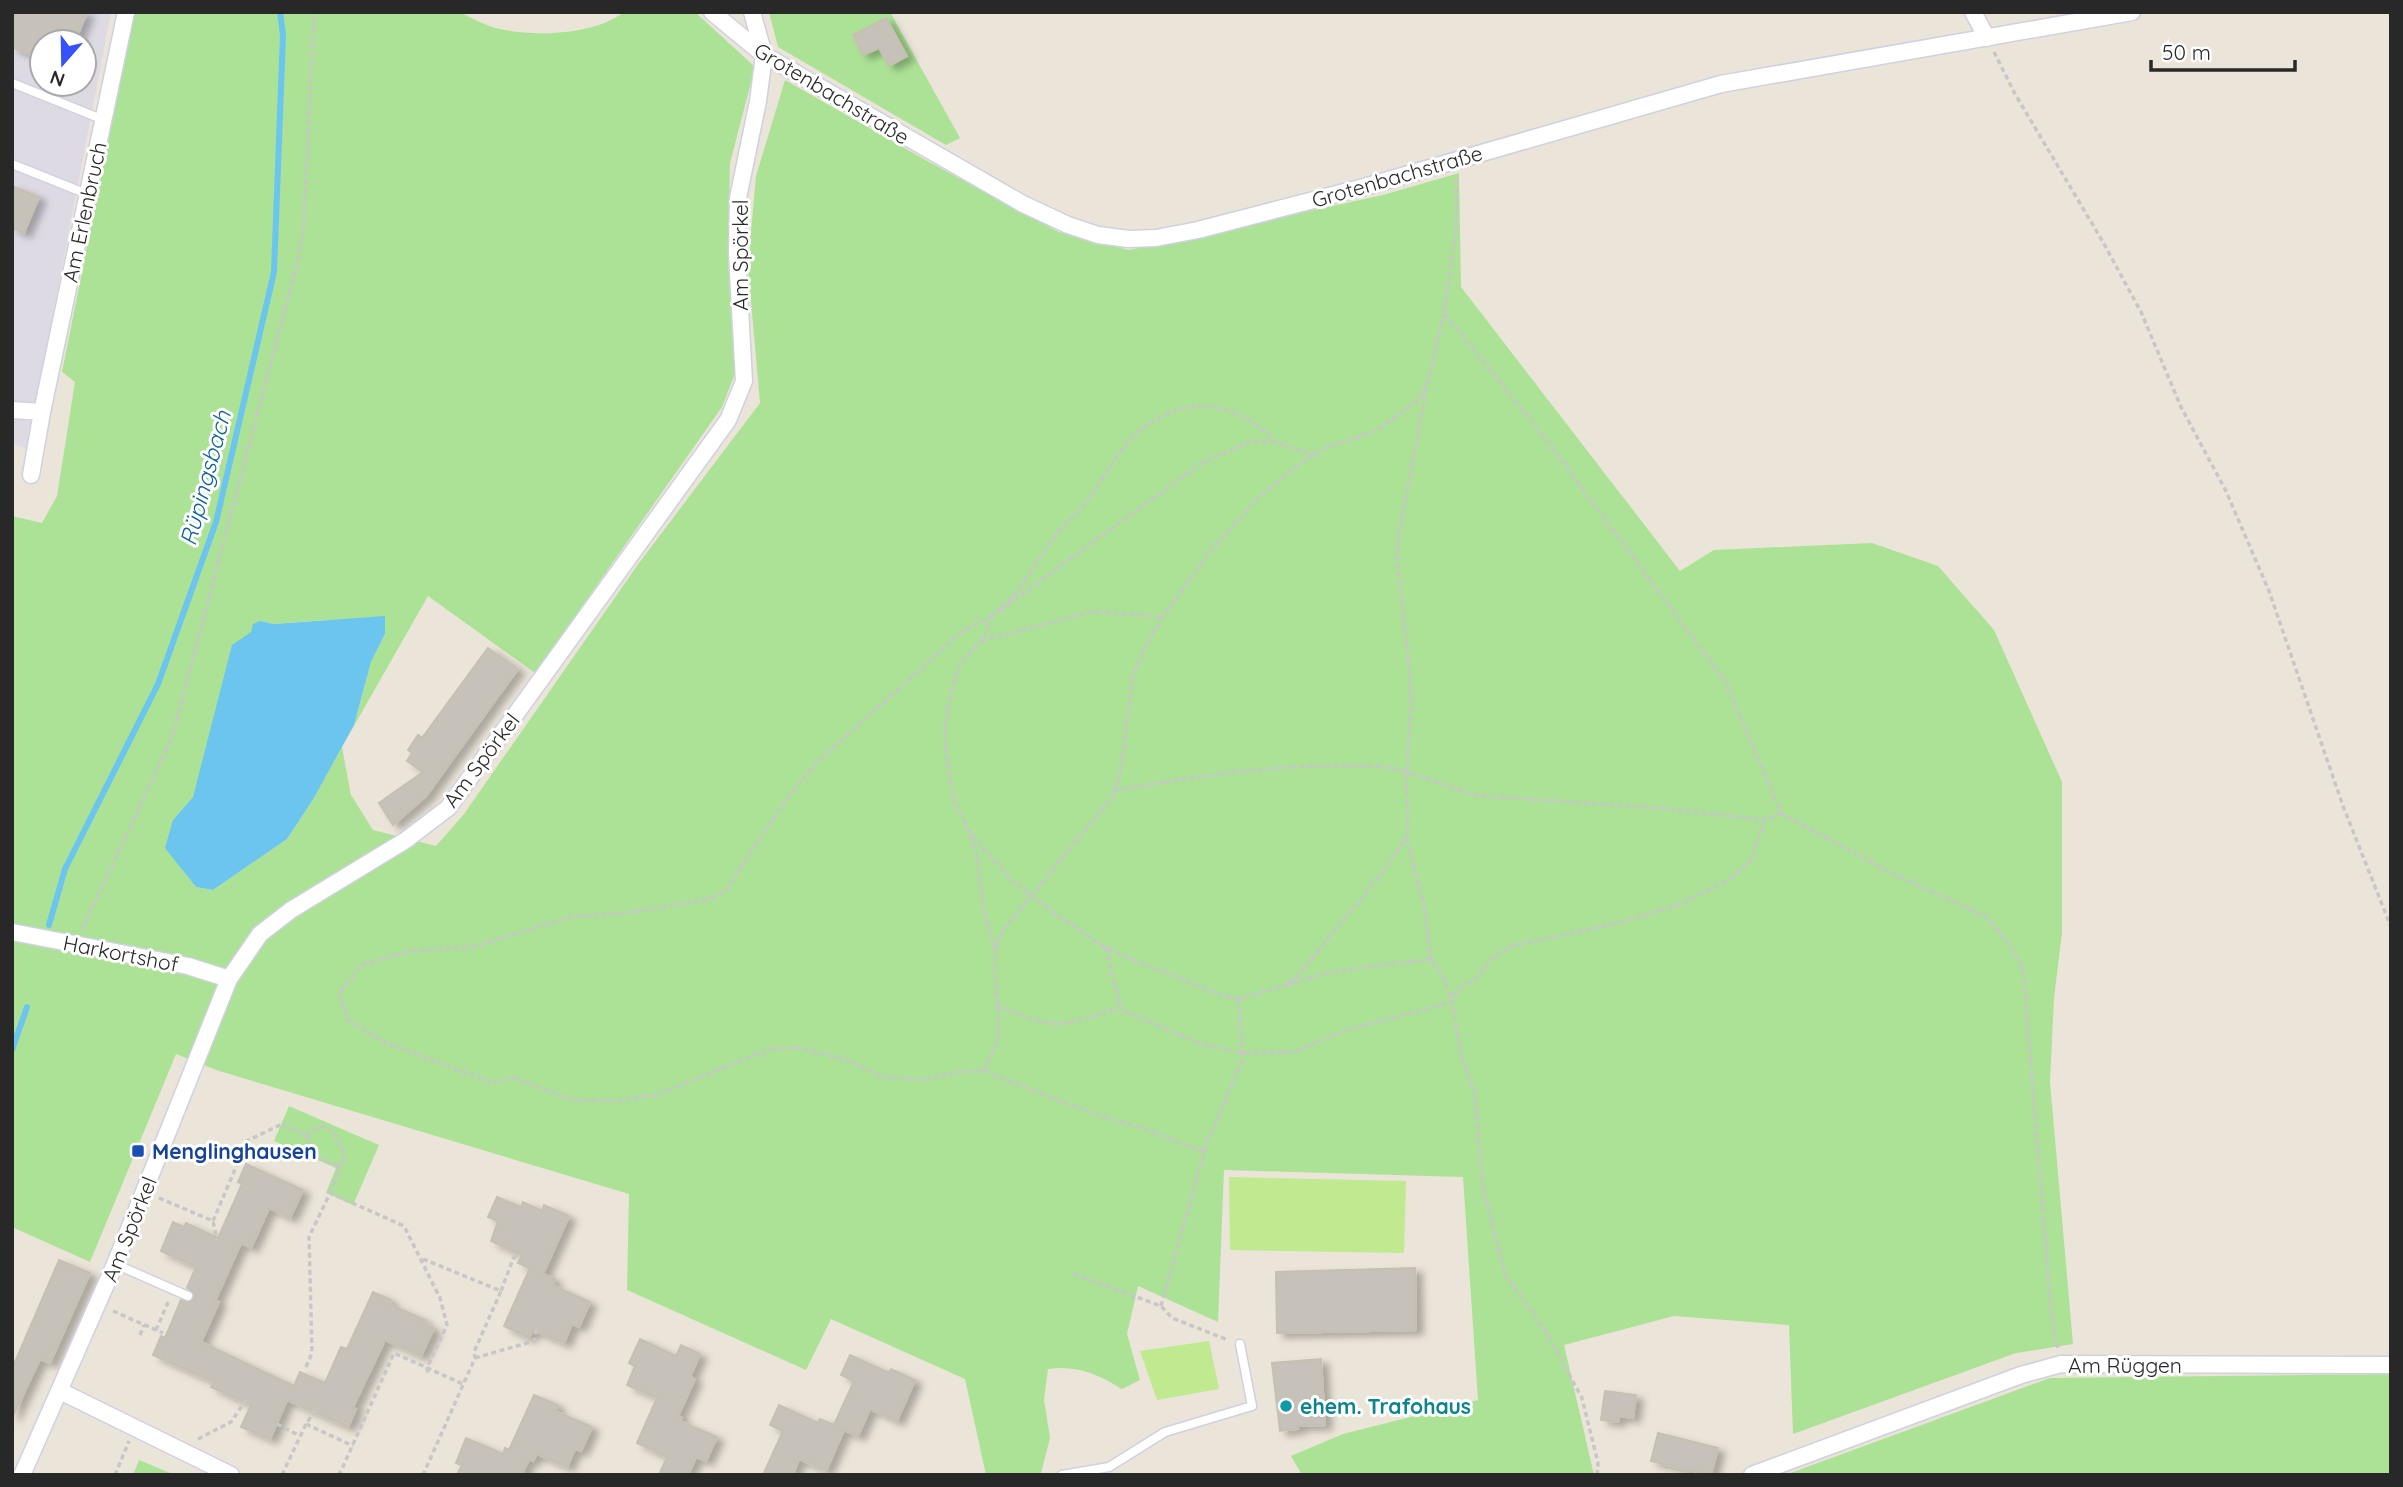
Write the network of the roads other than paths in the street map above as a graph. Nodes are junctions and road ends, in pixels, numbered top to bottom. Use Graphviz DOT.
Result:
graph roads {
  1 [pos="126,12"];
  2 [pos="712,12"];
  3 [pos="752,12"];
  4 [pos="1973,12"];
  5 [pos="2132,12"];
  6 [pos="1987,38"];
  7 [pos="764,55"];
  8 [pos="12,83"];
  9 [pos="104,120"];
  10 [pos="12,164"];
  11 [pos="88,195"];
  12 [pos="12,410"];
  13 [pos="42,412"];
  14 [pos="32,475"];
  15 [pos="12,932"];
  16 [pos="229,979"];
  17 [pos="115,1264"];
  18 [pos="188,1296"];
  19 [pos="1240,1344"];
  20 [pos="2391,1365"];
  21 [pos="61,1391"];
  22 [pos="22,1475"];
  23 [pos="231,1475"];
  24 [pos="1062,1475"];
  25 [pos="1752,1475"];
  1 -- 9 [label="street, Am Erlenbruch"];
  2 -- 7 [label="street, Grotenbachstraße"];
  3 -- 7 [label="street, Am Spörkel"];
  4 -- 6 [label="street"];
  5 -- 6 [label="street, Grotenbachstraße"];
  6 -- 7 [label="street, Grotenbachstraße"];
  7 -- 16 [label="street, Am Spörkel"];
  8 -- 9 [label="lane"];
  9 -- 11 [label="street, Am Erlenbruch"];
  10 -- 11 [label="lane"];
  11 -- 13 [label="street, Am Erlenbruch"];
  12 -- 13 [label="street"];
  13 -- 14 [label="street, Am Erlenbruch"];
  15 -- 16 [label="street, Harkortshof"];
  16 -- 17 [label="street, Am Spörkel"];
  17 -- 18 [label="lane"];
  17 -- 21 [label="street, Am Spörkel"];
  19 -- 24 [label="lane"];
  20 -- 25 [label="street, Am Rüggen"];
  21 -- 22 [label="street, Am Spörkel"];
  21 -- 23 [label="street"];
}
